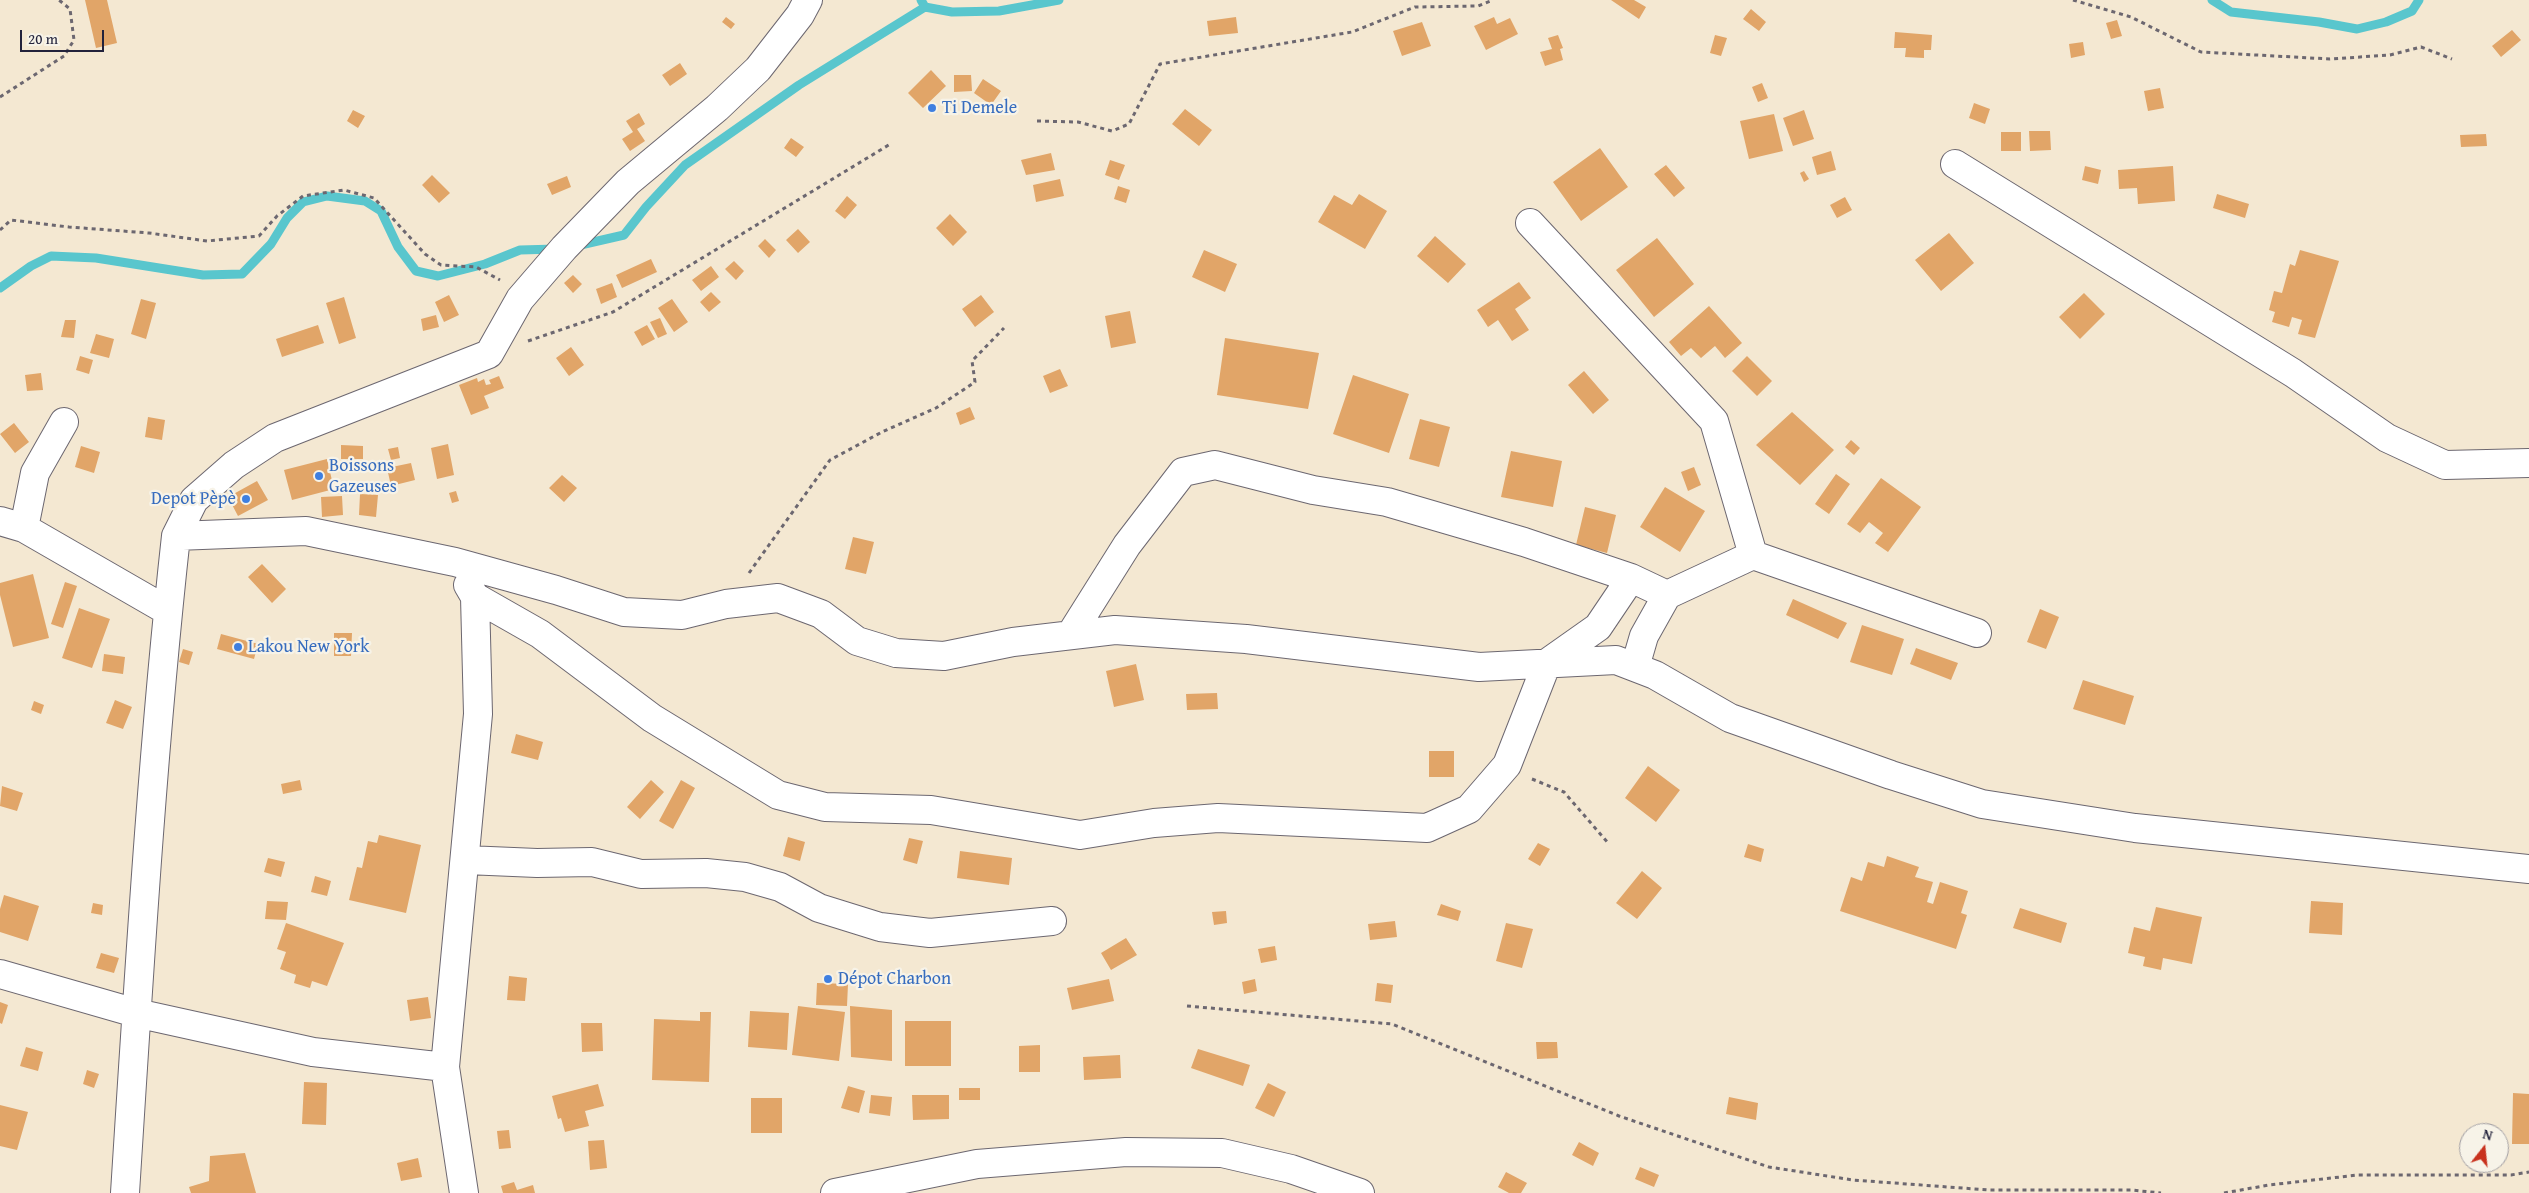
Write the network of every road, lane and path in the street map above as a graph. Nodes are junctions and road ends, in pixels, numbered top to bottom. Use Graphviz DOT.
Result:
graph roads {
  1 [pos="59,0"];
  2 [pos="808,0"];
  3 [pos="1493,0"];
  4 [pos="2073,0"];
  5 [pos="2452,59"];
  6 [pos="0,97"];
  7 [pos="1037,121"];
  8 [pos="892,143"];
  9 [pos="1955,164"];
  10 [pos="1530,223"];
  11 [pos="0,230"];
  12 [pos="520,300"];
  13 [pos="1004,328"];
  14 [pos="489,354"];
  15 [pos="64,422"];
  16 [pos="2529,463"];
  17 [pos="12,525"];
  18 [pos="176,536"];
  19 [pos="1753,555"];
  20 [pos="455,562"];
  21 [pos="1631,578"];
  22 [pos="1667,595"];
  23 [pos="475,597"];
  24 [pos="726,604"];
  25 [pos="168,611"];
  26 [pos="1977,633"];
  27 [pos="1071,634"];
  28 [pos="1547,663"];
  29 [pos="1635,667"];
  30 [pos="1507,765"];
  31 [pos="1609,844"];
  32 [pos="466,860"];
  33 [pos="2529,869"];
  34 [pos="1052,921"];
  35 [pos="0,974"];
  36 [pos="1188,1006"];
  37 [pos="136,1013"];
  38 [pos="445,1067"];
  39 [pos="2529,1172"];
  40 [pos="125,1193"];
  41 [pos="464,1193"];
  42 [pos="835,1193"];
  43 [pos="1360,1193"];
  44 [pos="2161,1193"];
  45 [pos="2224,1193"];
  1 -- 6 [label="path"];
  2 -- 12 [label="street"];
  3 -- 7 [label="path"];
  4 -- 5 [label="path"];
  8 -- 14 [label="path"];
  9 -- 16 [label="street"];
  10 -- 19 [label="street"];
  11 -- 12 [label="path"];
  12 -- 14 [label="street"];
  13 -- 24 [label="path"];
  14 -- 18 [label="street"];
  15 -- 17 [label="street"];
  17 -- 25 [label="street"];
  18 -- 20 [label="street"];
  18 -- 25 [label="street"];
  19 -- 22 [label="street"];
  19 -- 26 [label="street"];
  20 -- 23 [label="street"];
  20 -- 24 [label="street"];
  21 -- 22 [label="street"];
  21 -- 27 [label="street"];
  21 -- 28 [label="street"];
  22 -- 29 [label="street"];
  23 -- 30 [label="street"];
  23 -- 32 [label="street"];
  24 -- 27 [label="street"];
  25 -- 37 [label="street"];
  27 -- 28 [label="street"];
  28 -- 29 [label="street"];
  28 -- 30 [label="street"];
  29 -- 33 [label="street"];
  30 -- 31 [label="path"];
  32 -- 34 [label="street"];
  32 -- 38 [label="street"];
  35 -- 37 [label="street"];
  36 -- 44 [label="path"];
  37 -- 38 [label="street"];
  37 -- 40 [label="street"];
  38 -- 41 [label="street"];
  39 -- 45 [label="path"];
  42 -- 43 [label="street"];
}
